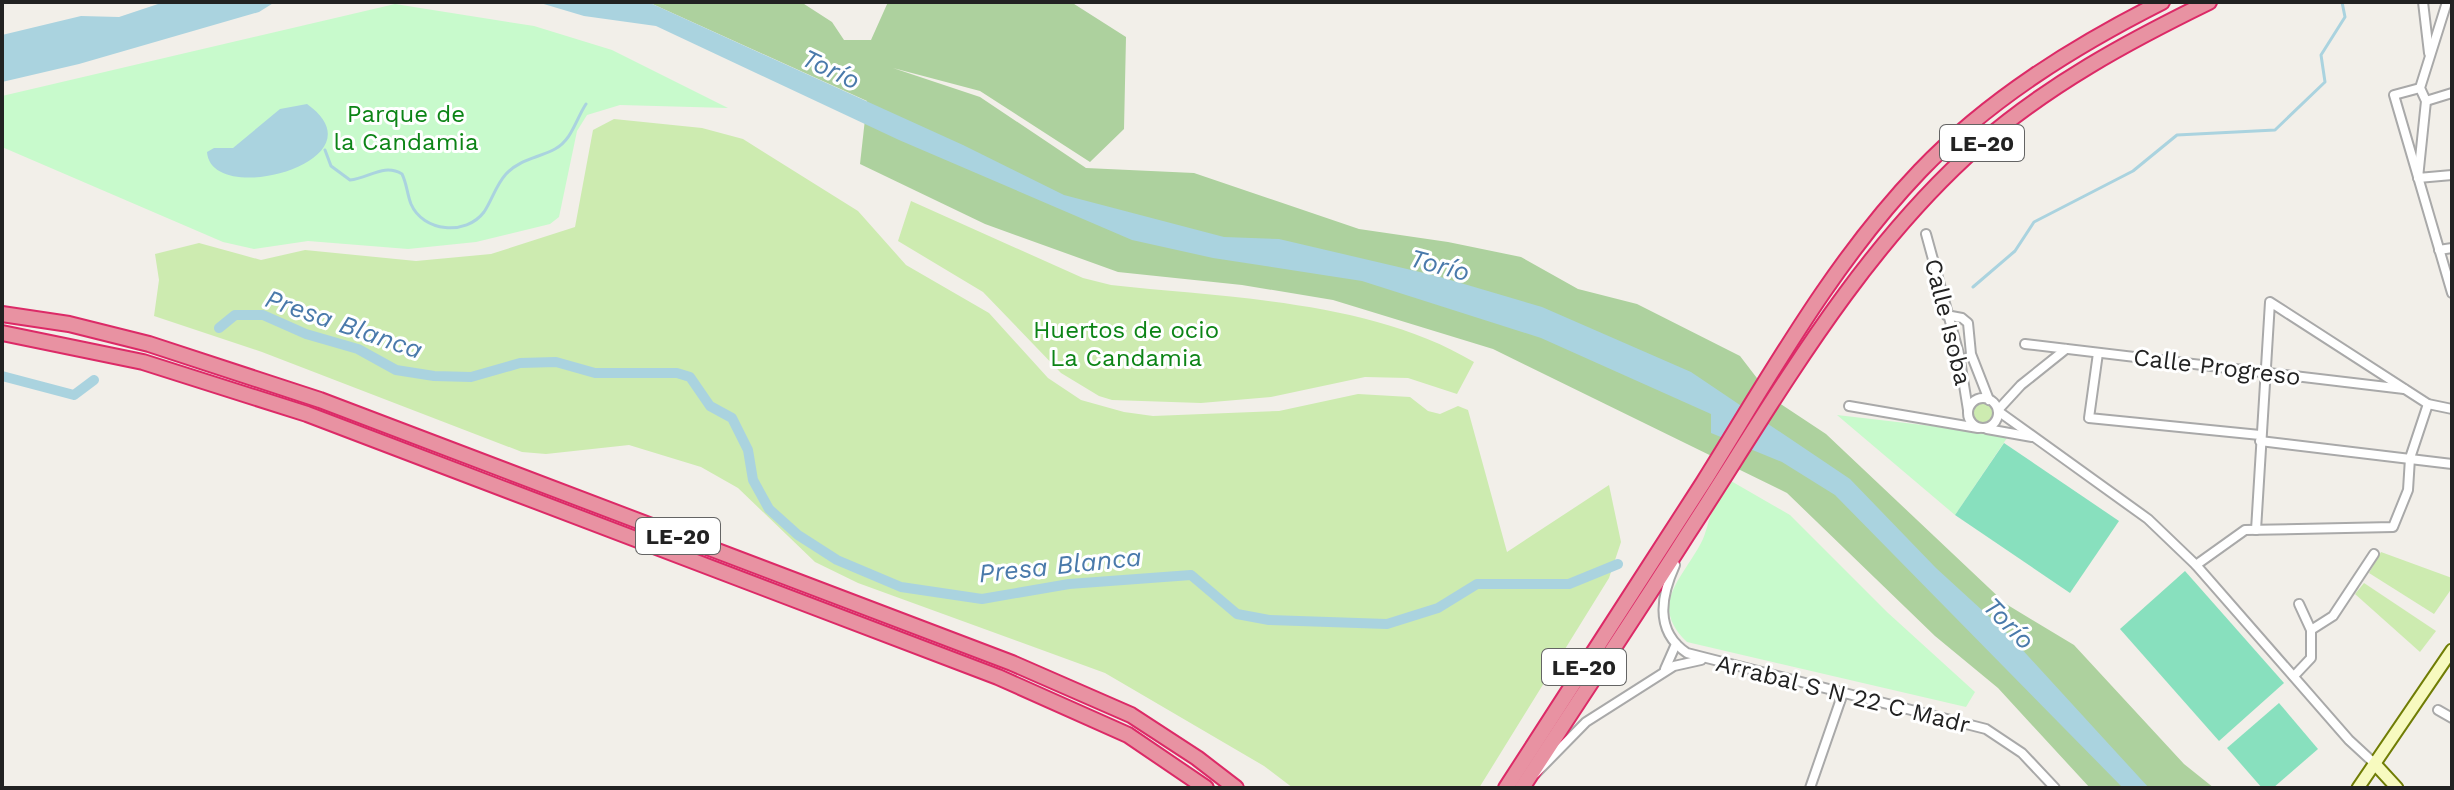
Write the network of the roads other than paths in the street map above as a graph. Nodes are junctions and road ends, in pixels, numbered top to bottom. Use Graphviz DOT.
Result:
graph roads {
  1 [pos="2162,2"];
  2 [pos="2209,2"];
  3 [pos="2423,2"];
  4 [pos="2447,2"];
  5 [pos="2430,58"];
  6 [pos="2420,88"];
  7 [pos="2452,93"];
  8 [pos="2426,101"];
  9 [pos="2452,175"];
  10 [pos="2418,178"];
  11 [pos="1926,234"];
  12 [pos="2452,248"];
  13 [pos="2439,250"];
  14 [pos="2452,293"];
  15 [pos="2,314"];
  16 [pos="1946,315"];
  17 [pos="2,333"];
  18 [pos="2025,344"];
  19 [pos="2066,349"];
  20 [pos="2098,353"];
  21 [pos="2266,373"];
  22 [pos="2409,389"];
  23 [pos="1989,400"];
  24 [pos="2428,404"];
  25 [pos="1849,406"];
  26 [pos="2452,409"];
  27 [pos="1998,410"];
  28 [pos="1968,413"];
  29 [pos="1948,424"];
  30 [pos="1981,428"];
  31 [pos="2037,438"];
  32 [pos="2260,438"];
  33 [pos="2410,458"];
  34 [pos="2452,464"];
  35 [pos="1707,489"];
  36 [pos="2256,530"];
  37 [pos="1688,534"];
  38 [pos="2374,554"];
  39 [pos="2196,565"];
  40 [pos="2299,604"];
  41 [pos="2311,630"];
  42 [pos="1676,644"];
  43 [pos="2452,650"];
  44 [pos="1704,660"];
  45 [pos="1662,673"];
  46 [pos="2294,676"];
  47 [pos="1843,693"];
  48 [pos="2438,710"];
  49 [pos="2452,718"];
  50 [pos="2375,764"];
  51 [pos="1231,783"];
  52 [pos="1525,784"];
  53 [pos="2360,785"];
  54 [pos="1206,788"];
  55 [pos="1244,788"];
  56 [pos="1506,788"];
  57 [pos="1810,788"];
  58 [pos="2055,788"];
  59 [pos="2397,788"];
  1 -- 35 [label="highway, LE-20"];
  2 -- 35 [label="highway, LE-20"];
  3 -- 5 [label="street"];
  4 -- 5 [label="street"];
  5 -- 6 [label="street"];
  6 -- 8 [label="street"];
  6 -- 10 [label="street"];
  7 -- 8 [label="street"];
  8 -- 10 [label="street"];
  9 -- 10 [label="street"];
  10 -- 13 [label="street"];
  11 -- 16 [label="street, Calle Isoba"];
  12 -- 13 [label="street"];
  13 -- 14 [label="street"];
  15 -- 51 [label="highway, LE-20"];
  16 -- 23 [label="street"];
  16 -- 28 [label="street, Calle Isoba"];
  17 -- 54 [label="highway, LE-20"];
  18 -- 19 [label="street, Calle Progreso"];
  19 -- 20 [label="street, Calle Progreso"];
  19 -- 27 [label="street"];
  20 -- 21 [label="street, Calle Progreso"];
  20 -- 32 [label="street"];
  21 -- 22 [label="street, Calle Progreso"];
  21 -- 22 [label="street"];
  21 -- 32 [label="street"];
  22 -- 24 [label="street"];
  23 -- 27 [label="street"];
  23 -- 28 [label="street"];
  24 -- 26 [label="street"];
  24 -- 33 [label="street"];
  25 -- 29 [label="street"];
  27 -- 30 [label="street"];
  27 -- 31 [label="street"];
  28 -- 29 [label="street"];
  28 -- 30 [label="street"];
  29 -- 30 [label="street"];
  30 -- 31 [label="street"];
  31 -- 39 [label="street"];
  32 -- 33 [label="street"];
  32 -- 36 [label="street"];
  33 -- 34 [label="street"];
  33 -- 36 [label="street"];
  35 -- 37 [label="highway, LE-20"];
  35 -- 56 [label="highway, LE-20"];
  36 -- 39 [label="street"];
  37 -- 42 [label="street"];
  37 -- 52 [label="highway, LE-20"];
  38 -- 41 [label="street"];
  39 -- 46 [label="street"];
  40 -- 41 [label="street"];
  41 -- 46 [label="street"];
  42 -- 44 [label="street, Arrabal S N 22 C Madr"];
  42 -- 45 [label="street"];
  43 -- 50 [label="main road"];
  44 -- 45 [label="street, Arrabal S N 22 C Madr"];
  44 -- 47 [label="street, Arrabal S N 22 C Madr"];
  45 -- 52 [label="street, Arrabal S N 22 C Madr"];
  46 -- 50 [label="street"];
  47 -- 57 [label="street"];
  47 -- 58 [label="street, Arrabal S N 22 C Madr"];
  48 -- 49 [label="street"];
  50 -- 53 [label="main road"];
  50 -- 59 [label="main road"];
  51 -- 55 [label="highway"];
}
